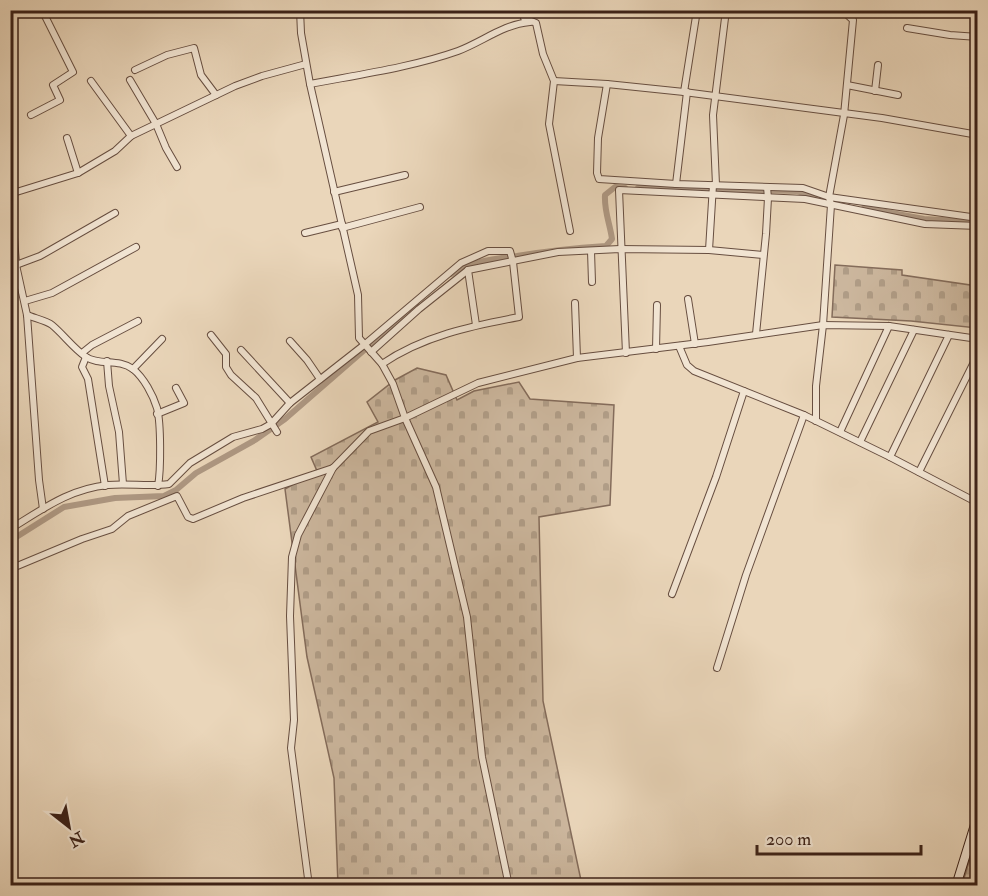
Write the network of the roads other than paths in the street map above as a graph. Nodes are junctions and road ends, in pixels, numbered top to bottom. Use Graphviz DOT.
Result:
graph roads {
  1 [pos="42,10"];
  2 [pos="300,10"];
  3 [pos="523,10"];
  4 [pos="697,10"];
  5 [pos="726,10"];
  6 [pos="842,10"];
  7 [pos="530,22"];
  8 [pos="907,28"];
  9 [pos="978,38"];
  10 [pos="306,64"];
  11 [pos="878,65"];
  12 [pos="135,69"];
  13 [pos="130,80"];
  14 [pos="91,81"];
  15 [pos="554,81"];
  16 [pos="310,84"];
  17 [pos="607,84"];
  18 [pos="847,85"];
  19 [pos="874,91"];
  20 [pos="686,92"];
  21 [pos="898,94"];
  22 [pos="216,95"];
  23 [pos="714,96"];
  24 [pos="31,115"];
  25 [pos="844,115"];
  26 [pos="156,123"];
  27 [pos="978,135"];
  28 [pos="131,136"];
  29 [pos="67,138"];
  30 [pos="177,167"];
  31 [pos="78,172"];
  32 [pos="405,175"];
  33 [pos="620,179"];
  34 [pos="676,184"];
  35 [pos="714,185"];
  36 [pos="767,187"];
  37 [pos="619,190"];
  38 [pos="334,192"];
  39 [pos="10,195"];
  40 [pos="712,195"];
  41 [pos="829,197"];
  42 [pos="768,198"];
  43 [pos="831,205"];
  44 [pos="420,207"];
  45 [pos="115,213"];
  46 [pos="978,218"];
  47 [pos="10,224"];
  48 [pos="342,226"];
  49 [pos="978,226"];
  50 [pos="570,231"];
  51 [pos="305,233"];
  52 [pos="136,247"];
  53 [pos="620,249"];
  54 [pos="709,250"];
  55 [pos="591,251"];
  56 [pos="763,255"];
  57 [pos="513,262"];
  58 [pos="16,265"];
  59 [pos="468,270"];
  60 [pos="592,282"];
  61 [pos="688,299"];
  62 [pos="25,301"];
  63 [pos="575,303"];
  64 [pos="657,305"];
  65 [pos="27,315"];
  66 [pos="138,321"];
  67 [pos="476,325"];
  68 [pos="823,325"];
  69 [pos="889,326"];
  70 [pos="914,330"];
  71 [pos="756,334"];
  72 [pos="211,335"];
  73 [pos="949,335"];
  74 [pos="162,339"];
  75 [pos="978,339"];
  76 [pos="290,341"];
  77 [pos="695,344"];
  78 [pos="364,345"];
  79 [pos="679,346"];
  80 [pos="656,349"];
  81 [pos="240,350"];
  82 [pos="371,352"];
  83 [pos="626,353"];
  84 [pos="978,354"];
  85 [pos="84,355"];
  86 [pos="577,358"];
  87 [pos="107,361"];
  88 [pos="382,364"];
  89 [pos="132,369"];
  90 [pos="320,379"];
  91 [pos="176,388"];
  92 [pos="744,391"];
  93 [pos="290,403"];
  94 [pos="157,414"];
  95 [pos="804,415"];
  96 [pos="405,418"];
  97 [pos="816,421"];
  98 [pos="271,424"];
  99 [pos="277,432"];
  100 [pos="840,432"];
  101 [pos="860,442"];
  102 [pos="890,457"];
  103 [pos="333,468"];
  104 [pos="919,472"];
  105 [pos="123,484"];
  106 [pos="169,484"];
  107 [pos="105,486"];
  108 [pos="158,486"];
  109 [pos="177,496"];
  110 [pos="978,502"];
  111 [pos="43,509"];
  112 [pos="10,529"];
  113 [pos="10,569"];
  114 [pos="672,594"];
  115 [pos="717,668"];
  116 [pos="978,814"];
  117 [pos="309,885"];
  118 [pos="509,885"];
  119 [pos="956,885"];
  1 -- 24 [label="street"];
  2 -- 10 [label="street"];
  3 -- 7 [label="street"];
  4 -- 20 [label="street"];
  5 -- 23 [label="street"];
  6 -- 18 [label="street"];
  7 -- 15 [label="street"];
  7 -- 16 [label="street"];
  8 -- 9 [label="street"];
  10 -- 16 [label="street"];
  10 -- 22 [label="street"];
  11 -- 19 [label="street"];
  12 -- 22 [label="street"];
  13 -- 26 [label="street"];
  14 -- 28 [label="street"];
  15 -- 17 [label="street"];
  15 -- 50 [label="street"];
  16 -- 38 [label="street"];
  17 -- 20 [label="street"];
  17 -- 33 [label="street"];
  18 -- 19 [label="street"];
  18 -- 25 [label="street"];
  19 -- 21 [label="street"];
  20 -- 23 [label="street"];
  20 -- 34 [label="street"];
  22 -- 26 [label="street"];
  23 -- 25 [label="street"];
  23 -- 35 [label="street"];
  25 -- 27 [label="street"];
  25 -- 41 [label="street"];
  26 -- 28 [label="street"];
  26 -- 30 [label="street"];
  28 -- 31 [label="street"];
  29 -- 31 [label="street"];
  31 -- 39 [label="street"];
  32 -- 38 [label="street"];
  33 -- 34 [label="street"];
  33 -- 37 [label="street"];
  34 -- 35 [label="street"];
  35 -- 36 [label="street"];
  35 -- 40 [label="street"];
  36 -- 41 [label="street"];
  36 -- 42 [label="street"];
  37 -- 40 [label="street"];
  37 -- 53 [label="street"];
  38 -- 48 [label="street"];
  40 -- 42 [label="street"];
  40 -- 54 [label="street"];
  41 -- 43 [label="street"];
  41 -- 46 [label="street"];
  42 -- 43 [label="street"];
  42 -- 56 [label="street"];
  43 -- 49 [label="street"];
  43 -- 68 [label="street"];
  44 -- 48 [label="street"];
  45 -- 58 [label="street"];
  47 -- 58 [label="street"];
  48 -- 51 [label="street"];
  48 -- 78 [label="street"];
  52 -- 62 [label="street"];
  53 -- 54 [label="street"];
  53 -- 55 [label="street"];
  53 -- 83 [label="street"];
  54 -- 56 [label="street"];
  55 -- 57 [label="street"];
  55 -- 60 [label="street"];
  56 -- 71 [label="street"];
  57 -- 59 [label="street"];
  57 -- 67 [label="street"];
  57 -- 78 [label="street"];
  58 -- 62 [label="street"];
  59 -- 67 [label="street"];
  59 -- 82 [label="street"];
  61 -- 77 [label="street"];
  62 -- 65 [label="street"];
  63 -- 86 [label="street"];
  64 -- 80 [label="street"];
  65 -- 85 [label="street"];
  65 -- 111 [label="street"];
  66 -- 85 [label="street"];
  67 -- 88 [label="street"];
  68 -- 69 [label="street"];
  68 -- 71 [label="street"];
  68 -- 97 [label="street"];
  69 -- 70 [label="street"];
  69 -- 100 [label="street"];
  70 -- 73 [label="street"];
  70 -- 101 [label="street"];
  71 -- 77 [label="street"];
  72 -- 98 [label="street"];
  73 -- 75 [label="street"];
  73 -- 102 [label="street"];
  74 -- 89 [label="street"];
  76 -- 90 [label="street"];
  77 -- 79 [label="street"];
  78 -- 82 [label="street"];
  78 -- 90 [label="street"];
  79 -- 80 [label="street"];
  79 -- 92 [label="street"];
  80 -- 83 [label="street"];
  81 -- 93 [label="street"];
  82 -- 88 [label="street"];
  83 -- 86 [label="street"];
  84 -- 104 [label="street"];
  85 -- 87 [label="street"];
  85 -- 107 [label="street"];
  86 -- 96 [label="street"];
  87 -- 89 [label="street"];
  87 -- 105 [label="street"];
  88 -- 96 [label="street"];
  89 -- 94 [label="street"];
  90 -- 93 [label="street"];
  91 -- 94 [label="street"];
  92 -- 95 [label="street"];
  92 -- 114 [label="street"];
  93 -- 98 [label="street"];
  94 -- 108 [label="street"];
  95 -- 97 [label="street"];
  95 -- 115 [label="street"];
  96 -- 103 [label="street"];
  96 -- 118 [label="street"];
  97 -- 100 [label="street"];
  98 -- 99 [label="street"];
  98 -- 106 [label="street"];
  100 -- 101 [label="street"];
  101 -- 102 [label="street"];
  102 -- 104 [label="street"];
  103 -- 109 [label="street"];
  103 -- 117 [label="street"];
  104 -- 110 [label="street"];
  105 -- 107 [label="street"];
  105 -- 108 [label="street"];
  106 -- 108 [label="street"];
  106 -- 109 [label="street"];
  107 -- 111 [label="street"];
  109 -- 113 [label="street"];
  111 -- 112 [label="street"];
  116 -- 119 [label="street"];
}
